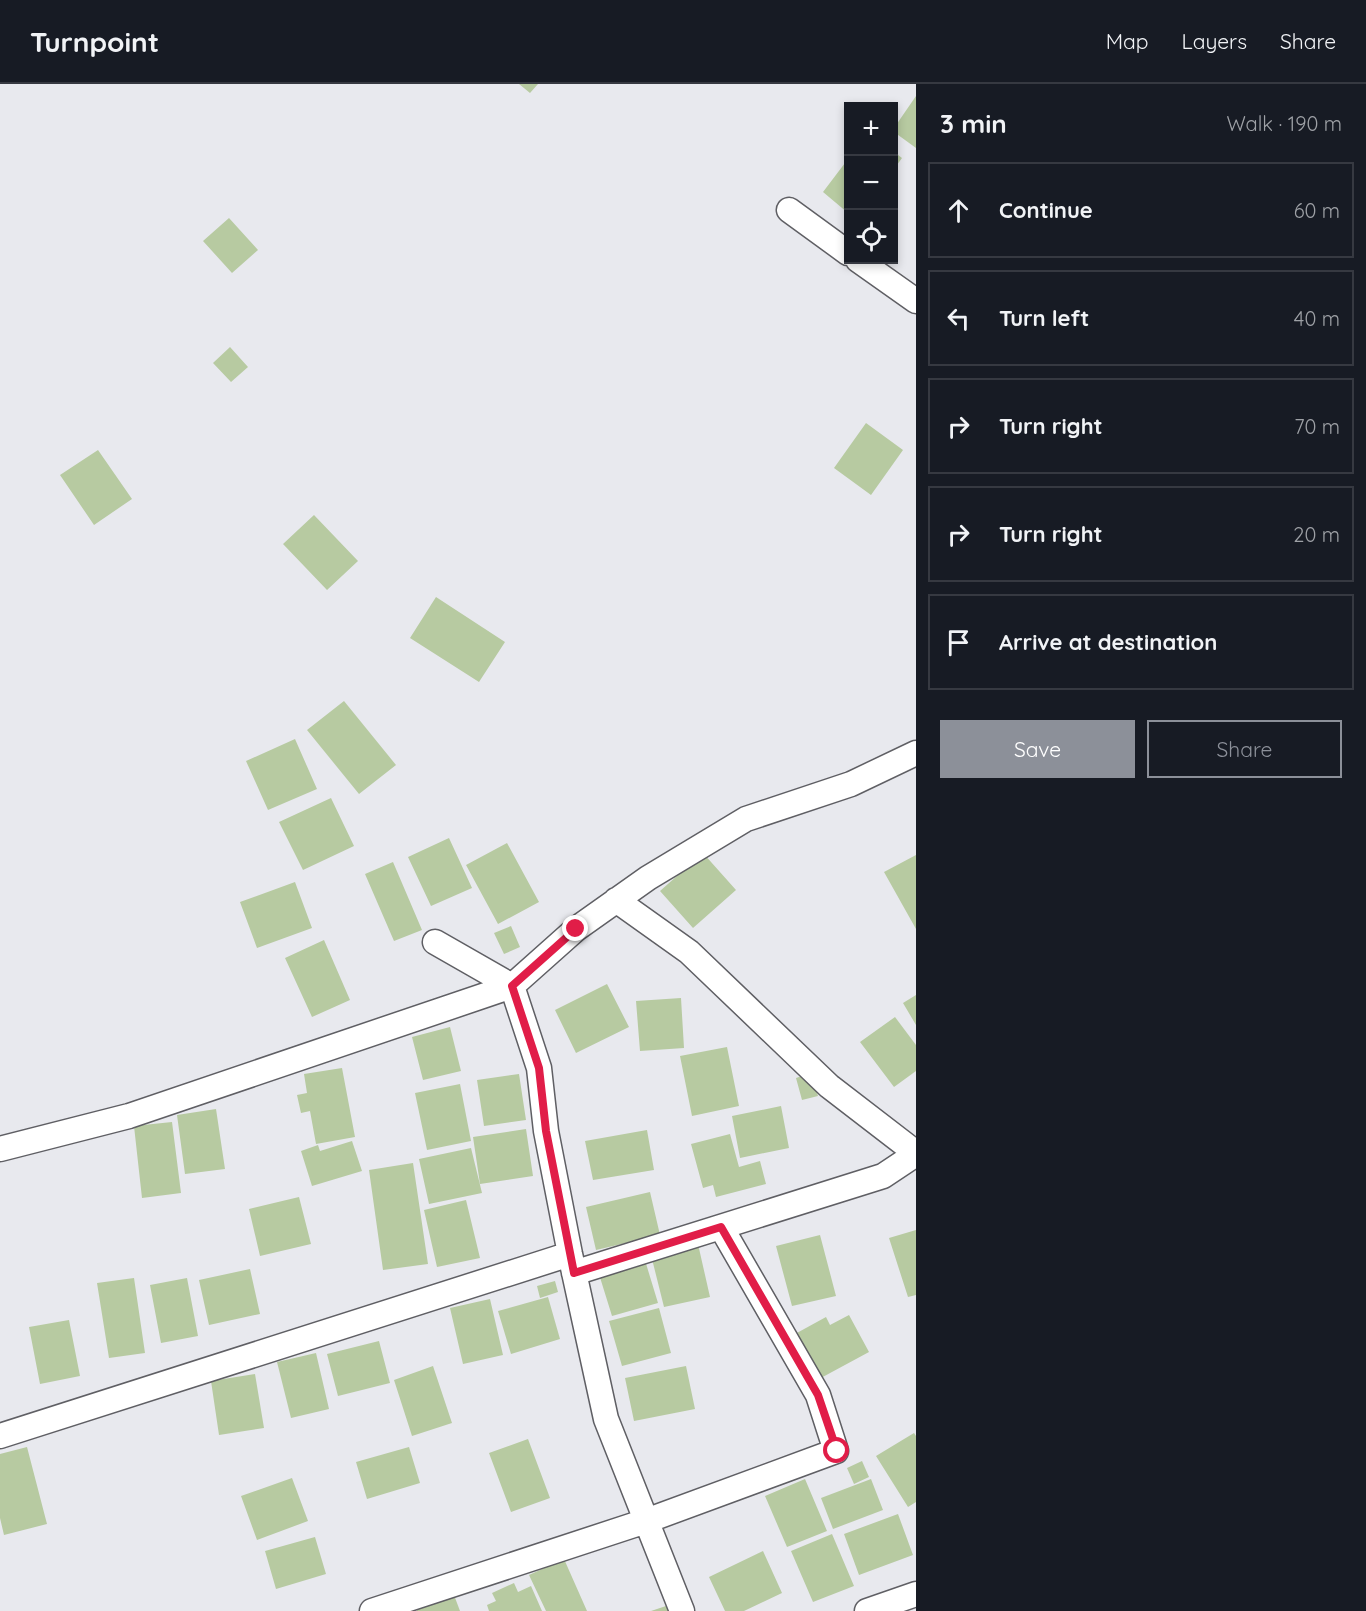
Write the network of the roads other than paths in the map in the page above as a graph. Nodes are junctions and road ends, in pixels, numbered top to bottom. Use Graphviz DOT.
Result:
graph roads {
  1 [pos="789,210"];
  2 [pos="844,249"];
  3 [pos="864,264"];
  4 [pos="916,301"];
  5 [pos="916,753"];
  6 [pos="616,900"];
  7 [pos="435,942"];
  8 [pos="512,986"];
  9 [pos="0,1149"];
  10 [pos="916,1153"];
  11 [pos="721,1227"];
  12 [pos="572,1264"];
  13 [pos="0,1436"];
  14 [pos="646,1521"];
  15 [pos="916,1594"];
  16 [pos="372,1611"];
  17 [pos="682,1611"];
  18 [pos="867,1611"];
  1 -- 2 [label="street"];
  3 -- 4 [label="street"];
  5 -- 6 [label="street"];
  6 -- 8 [label="street"];
  6 -- 10 [label="street"];
  7 -- 8 [label="street"];
  8 -- 9 [label="street"];
  8 -- 12 [label="street"];
  10 -- 11 [label="street"];
  11 -- 12 [label="street"];
  11 -- 14 [label="street"];
  12 -- 13 [label="street"];
  12 -- 14 [label="street"];
  14 -- 16 [label="street"];
  14 -- 17 [label="street"];
  15 -- 18 [label="street"];
}
